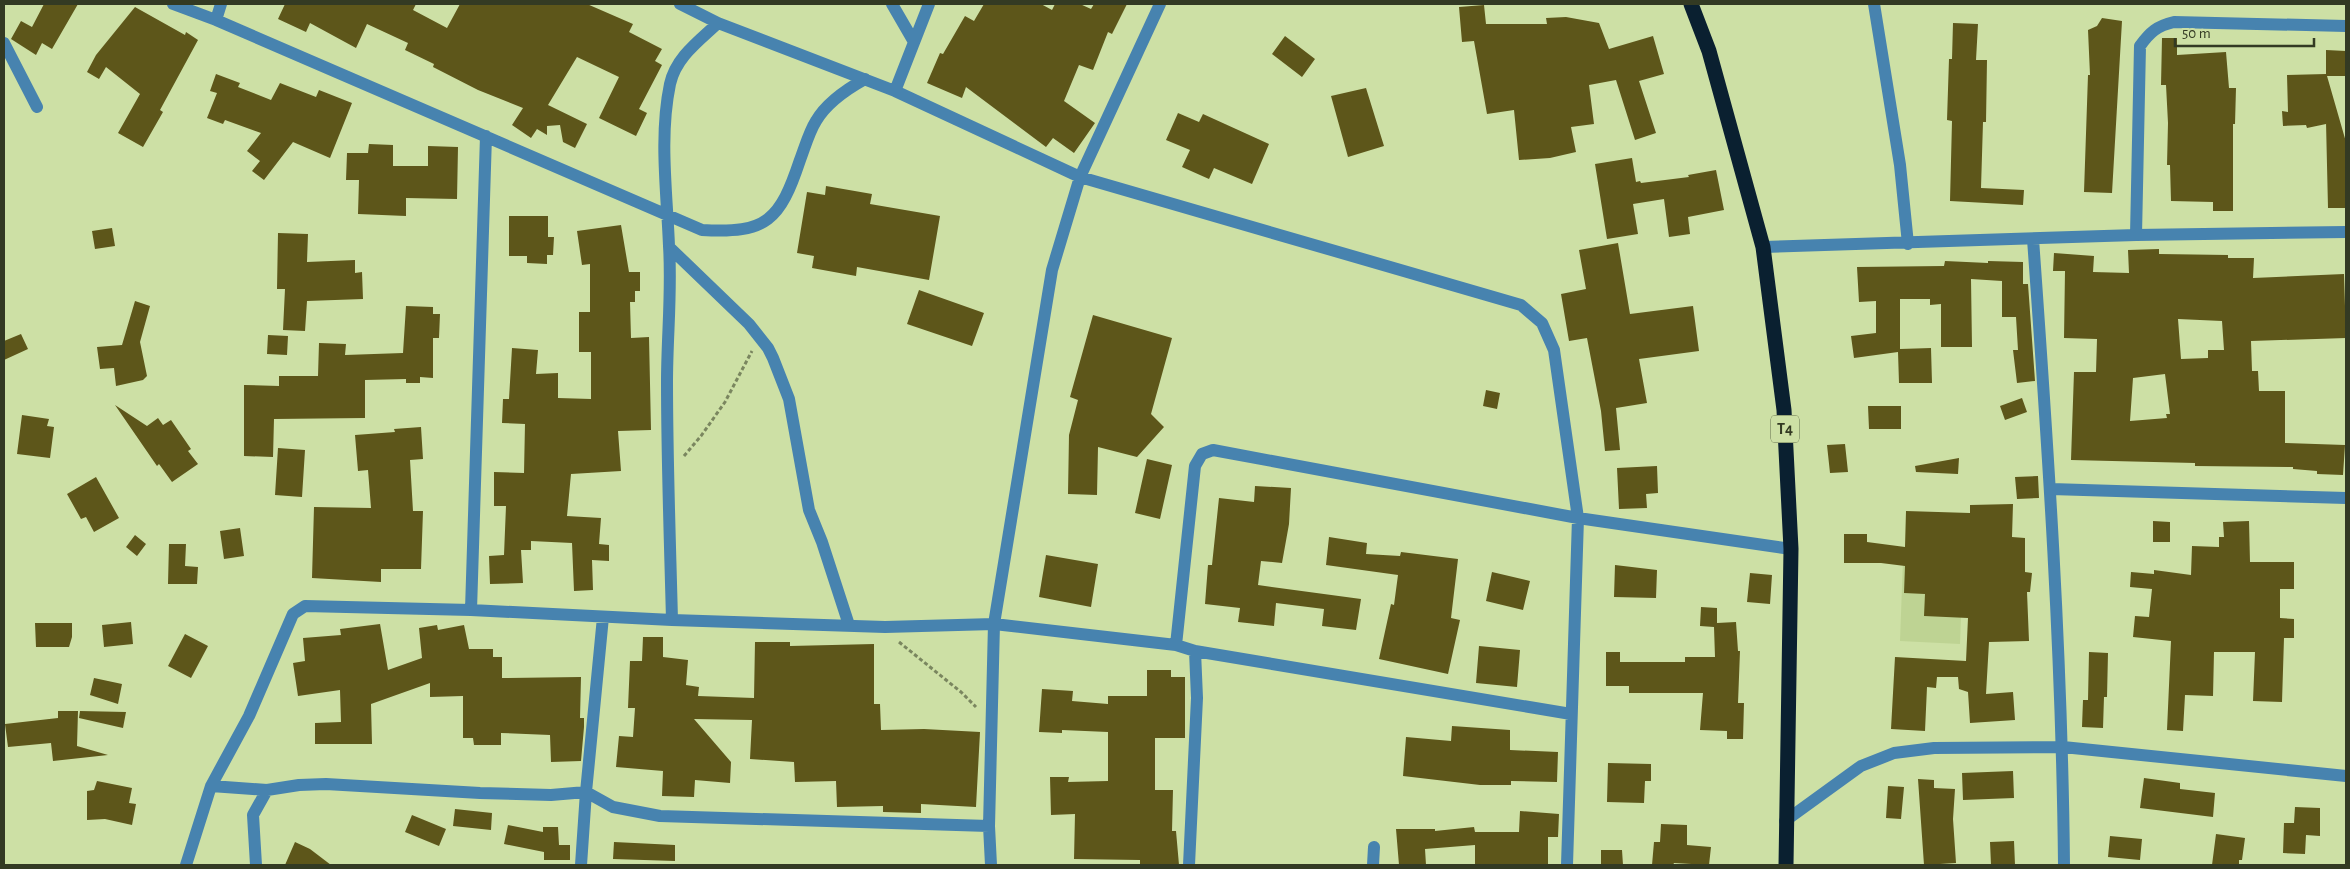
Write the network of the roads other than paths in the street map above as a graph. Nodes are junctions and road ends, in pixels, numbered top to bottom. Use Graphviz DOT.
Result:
graph roads {
  1 [pos="173,4"];
  2 [pos="221,4"];
  3 [pos="680,4"];
  4 [pos="892,4"];
  5 [pos="929,4"];
  6 [pos="1160,4"];
  7 [pos="1691,4"];
  8 [pos="1874,4"];
  9 [pos="216,20"];
  10 [pos="718,23"];
  11 [pos="2346,26"];
  12 [pos="914,42"];
  13 [pos="4,43"];
  14 [pos="865,79"];
  15 [pos="895,91"];
  16 [pos="37,107"];
  17 [pos="486,136"];
  18 [pos="1080,177"];
  19 [pos="666,216"];
  20 [pos="2346,232"];
  21 [pos="2136,235"];
  22 [pos="2033,239"];
  23 [pos="1908,244"];
  24 [pos="669,247"];
  25 [pos="1763,247"];
  26 [pos="2051,489"];
  27 [pos="2346,498"];
  28 [pos="1578,518"];
  29 [pos="1791,548"];
  30 [pos="471,610"];
  31 [pos="603,617"];
  32 [pos="672,620"];
  33 [pos="994,624"];
  34 [pos="849,625"];
  35 [pos="1176,645"];
  36 [pos="1195,651"];
  37 [pos="1571,714"];
  38 [pos="2063,747"];
  39 [pos="2346,776"];
  40 [pos="211,786"];
  41 [pos="267,790"];
  42 [pos="586,792"];
  43 [pos="1785,821"];
  44 [pos="989,826"];
  45 [pos="1374,847"];
  46 [pos="186,865"];
  47 [pos="256,865"];
  48 [pos="581,865"];
  49 [pos="991,865"];
  50 [pos="1189,865"];
  51 [pos="1373,865"];
  52 [pos="1567,865"];
  53 [pos="1786,865"];
  54 [pos="2064,865"];
  1 -- 9 [label="street"];
  2 -- 9 [label="street"];
  3 -- 10 [label="street"];
  4 -- 12 [label="street"];
  5 -- 12 [label="street"];
  6 -- 18 [label="street"];
  7 -- 25 [label="highway, T4"];
  8 -- 23 [label="street"];
  9 -- 17 [label="street"];
  10 -- 14 [label="street"];
  10 -- 19 [label="street"];
  11 -- 21 [label="street"];
  12 -- 15 [label="street"];
  13 -- 16 [label="street"];
  14 -- 15 [label="street"];
  14 -- 19 [label="street"];
  15 -- 18 [label="street"];
  17 -- 19 [label="street"];
  17 -- 30 [label="street"];
  18 -- 28 [label="street"];
  18 -- 33 [label="street"];
  19 -- 24 [label="street"];
  20 -- 21 [label="street"];
  21 -- 22 [label="street"];
  22 -- 23 [label="street"];
  22 -- 26 [label="street"];
  23 -- 25 [label="street"];
  24 -- 32 [label="street"];
  24 -- 34 [label="street"];
  25 -- 29 [label="highway, T4"];
  26 -- 27 [label="street"];
  26 -- 38 [label="street"];
  28 -- 29 [label="street"];
  28 -- 35 [label="street"];
  28 -- 37 [label="street"];
  29 -- 43 [label="highway, T4"];
  30 -- 31 [label="street"];
  30 -- 40 [label="street"];
  31 -- 32 [label="street"];
  31 -- 42 [label="street"];
  32 -- 34 [label="street"];
  33 -- 34 [label="street"];
  33 -- 35 [label="street"];
  33 -- 44 [label="street"];
  35 -- 36 [label="street"];
  36 -- 37 [label="street"];
  36 -- 50 [label="street"];
  37 -- 52 [label="street"];
  38 -- 39 [label="street"];
  38 -- 43 [label="street"];
  38 -- 54 [label="street"];
  40 -- 41 [label="street"];
  40 -- 46 [label="street"];
  41 -- 42 [label="street"];
  41 -- 47 [label="street"];
  42 -- 44 [label="street"];
  42 -- 48 [label="street"];
  43 -- 53 [label="highway, T4"];
  44 -- 49 [label="street"];
  45 -- 51 [label="street"];
}
